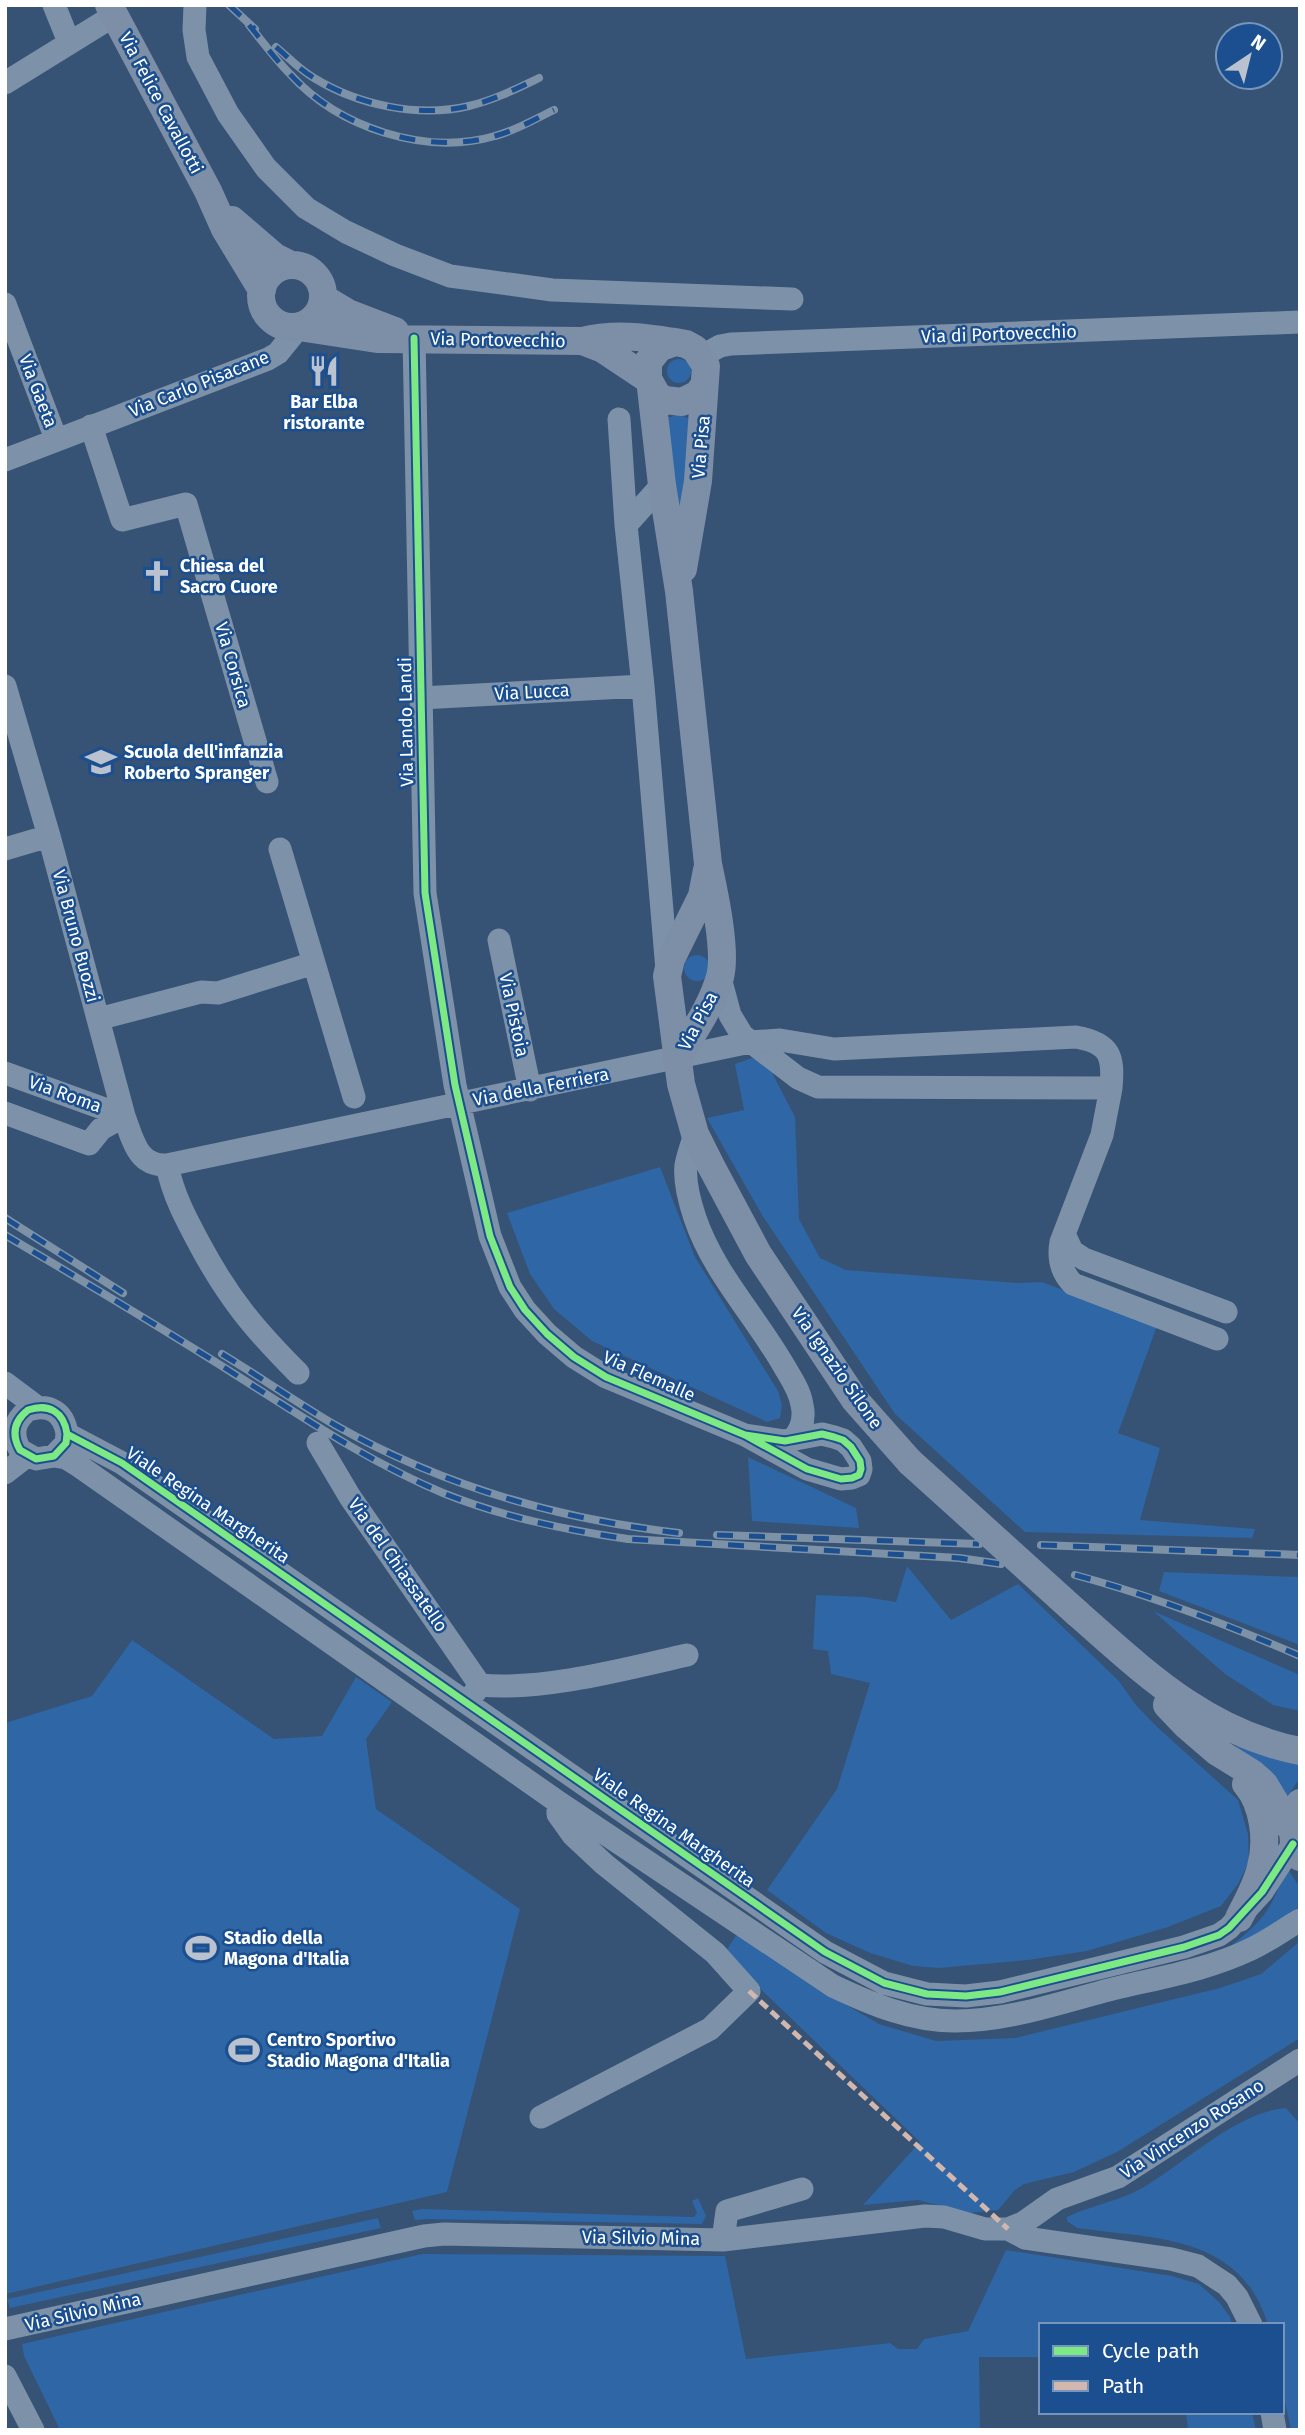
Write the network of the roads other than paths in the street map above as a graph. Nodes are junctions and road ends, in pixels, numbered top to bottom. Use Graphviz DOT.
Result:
graph roads {
  1 [pos="54,5"];
  2 [pos="195,5"];
  3 [pos="112,10"];
  4 [pos="69,42"];
  5 [pos="5,83"];
  6 [pos="208,191"];
  7 [pos="291,265"];
  8 [pos="262,290"];
  9 [pos="323,298"];
  10 [pos="792,299"];
  11 [pos="5,304"];
  12 [pos="1300,322"];
  13 [pos="299,327"];
  14 [pos="414,338"];
  15 [pos="582,341"];
  16 [pos="675,342"];
  17 [pos="702,356"];
  18 [pos="650,384"];
  19 [pos="703,387"];
  20 [pos="619,419"];
  21 [pos="91,426"];
  22 [pos="56,439"];
  23 [pos="5,460"];
  24 [pos="662,485"];
  25 [pos="626,525"];
  26 [pos="679,591"];
  27 [pos="5,686"];
  28 [pos="643,686"];
  29 [pos="421,698"];
  30 [pos="267,782"];
  31 [pos="49,836"];
  32 [pos="5,849"];
  33 [pos="280,849"];
  34 [pos="708,864"];
  35 [pos="499,940"];
  36 [pos="680,942"];
  37 [pos="314,963"];
  38 [pos="720,965"];
  39 [pos="667,976"];
  40 [pos="98,1019"];
  41 [pos="750,1042"];
  42 [pos="677,1059"];
  43 [pos="5,1073"];
  44 [pos="1111,1088"];
  45 [pos="530,1090"];
  46 [pos="354,1097"];
  47 [pos="460,1103"];
  48 [pos="5,1113"];
  49 [pos="124,1116"];
  50 [pos="695,1134"];
  51 [pos="167,1166"];
  52 [pos="1064,1234"];
  53 [pos="1226,1312"];
  54 [pos="1217,1339"];
  55 [pos="298,1373"];
  56 [pos="5,1383"];
  57 [pos="37,1407"];
  58 [pos="11,1419"];
  59 [pos="67,1434"];
  60 [pos="745,1435"];
  61 [pos="793,1439"];
  62 [pos="318,1443"];
  63 [pos="27,1456"];
  64 [pos="54,1456"];
  65 [pos="5,1474"];
  66 [pos="687,1655"];
  67 [pos="1146,1674"];
  68 [pos="473,1694"];
  69 [pos="1216,1751"];
  70 [pos="1300,1751"];
  71 [pos="558,1802"];
  72 [pos="610,1802"];
  73 [pos="1300,1803"];
  74 [pos="594,1826"];
  75 [pos="1295,1845"];
  76 [pos="1239,1918"];
  77 [pos="1300,1920"];
  78 [pos="1298,2062"];
  79 [pos="541,2117"];
  80 [pos="802,2189"];
  81 [pos="1008,2229"];
  82 [pos="723,2239"];
  83 [pos="1250,2323"];
  84 [pos="5,2329"];
  85 [pos="5,2376"];
  86 [pos="33,2430"];
  1 -- 4 [label="street"];
  2 -- 10 [label="street"];
  3 -- 4 [label="street"];
  3 -- 6 [label="main road, Via Felice Cavallotti"];
  4 -- 5 [label="street"];
  6 -- 7 [label="main road, Via Felice Cavallotti"];
  6 -- 8 [label="main road, Via Felice Cavallotti"];
  7 -- 8 [label="main road"];
  7 -- 9 [label="main road, Via Felice Cavallotti"];
  8 -- 13 [label="main road, Via Felice Cavallotti"];
  9 -- 13 [label="main road"];
  9 -- 14 [label="main road"];
  11 -- 22 [label="street, Via Gaeta"];
  12 -- 17 [label="street, Via di Portovecchio"];
  13 -- 14 [label="main road"];
  13 -- 21 [label="street, Via Carlo Pisacane"];
  14 -- 15 [label="main road, Via Portovecchio"];
  14 -- 29 [label="street, Via Lando Landi"];
  15 -- 16 [label="main road, Via Portovecchio"];
  15 -- 18 [label="main road, Via Portovecchio"];
  16 -- 17 [label="main road"];
  16 -- 18 [label="main road"];
  17 -- 19 [label="main road"];
  18 -- 19 [label="main road"];
  18 -- 24 [label="main road, Via Pisa"];
  19 -- 26 [label="main road, Via Pisa"];
  20 -- 25 [label="street"];
  21 -- 22 [label="street, Via Carlo Pisacane"];
  21 -- 30 [label="street, Via Corsica"];
  22 -- 23 [label="street, Via Carlo Pisacane"];
  24 -- 25 [label="street"];
  24 -- 26 [label="main road, Via Pisa"];
  25 -- 28 [label="street"];
  26 -- 34 [label="main road, Via Pisa"];
  27 -- 31 [label="street, Via Bruno Buozzi"];
  28 -- 29 [label="street, Via Lucca"];
  28 -- 39 [label="street"];
  29 -- 47 [label="street, Via Lando Landi"];
  31 -- 32 [label="street"];
  31 -- 40 [label="street, Via Bruno Buozzi"];
  33 -- 37 [label="street"];
  34 -- 36 [label="main road, Via Pisa"];
  34 -- 38 [label="main road, Via Pisa"];
  35 -- 45 [label="street, Via Pistoia"];
  36 -- 38 [label="main road"];
  36 -- 39 [label="main road, Via Pisa"];
  37 -- 40 [label="street"];
  37 -- 46 [label="street"];
  38 -- 41 [label="street"];
  38 -- 42 [label="main road, Via Pisa"];
  39 -- 42 [label="main road, Via Pisa"];
  40 -- 49 [label="street, Via Bruno Buozzi"];
  41 -- 42 [label="street, Via della Ferriera"];
  41 -- 44 [label="street"];
  41 -- 44 [label="street, Via della Ferriera"];
  42 -- 45 [label="street, Via della Ferriera"];
  42 -- 50 [label="main road, Via Ignazio Silone"];
  43 -- 49 [label="street, Via Roma"];
  44 -- 52 [label="street"];
  45 -- 47 [label="street, Via della Ferriera"];
  47 -- 51 [label="street, Via della Ferriera"];
  47 -- 60 [label="street, Via Flemalle"];
  48 -- 49 [label="street"];
  49 -- 51 [label="street, Via Bruno Buozzi"];
  50 -- 61 [label="street"];
  50 -- 67 [label="main road, Via Ignazio Silone, bridge"];
  51 -- 55 [label="street"];
  52 -- 53 [label="street"];
  52 -- 54 [label="street"];
  56 -- 57 [label="street, Viale Regina Margherita"];
  57 -- 58 [label="street"];
  57 -- 59 [label="street, Viale Regina Margherita"];
  58 -- 63 [label="street"];
  59 -- 64 [label="street"];
  59 -- 68 [label="street, Viale Regina Margherita"];
  60 -- 61 [label="street, Via Flemalle"];
  60 -- 61 [label="street, Via Flemalle"];
  62 -- 68 [label="street, Via del Chiassatello"];
  63 -- 64 [label="street"];
  63 -- 65 [label="street"];
  64 -- 71 [label="street"];
  66 -- 68 [label="street"];
  67 -- 69 [label="main road, Via Ignazio Silone"];
  67 -- 70 [label="main road, Via Ignazio Silone"];
  68 -- 72 [label="street, Viale Regina Margherita"];
  69 -- 75 [label="main road, Via Ignazio Silone"];
  69 -- 76 [label="main road"];
  71 -- 74 [label="street"];
  71 -- 79 [label="street"];
  72 -- 74 [label="street"];
  72 -- 76 [label="street, Viale Regina Margherita"];
  73 -- 75 [label="main road"];
  74 -- 77 [label="street"];
  75 -- 76 [label="street, Viale Regina Margherita"];
  78 -- 81 [label="street, Via Vincenzo Rosano"];
  80 -- 82 [label="street"];
  81 -- 82 [label="street, Via Silvio Mina"];
  81 -- 83 [label="street, Via Silvio Mina"];
  82 -- 84 [label="street, Via Silvio Mina"];
  85 -- 86 [label="street"];
}
